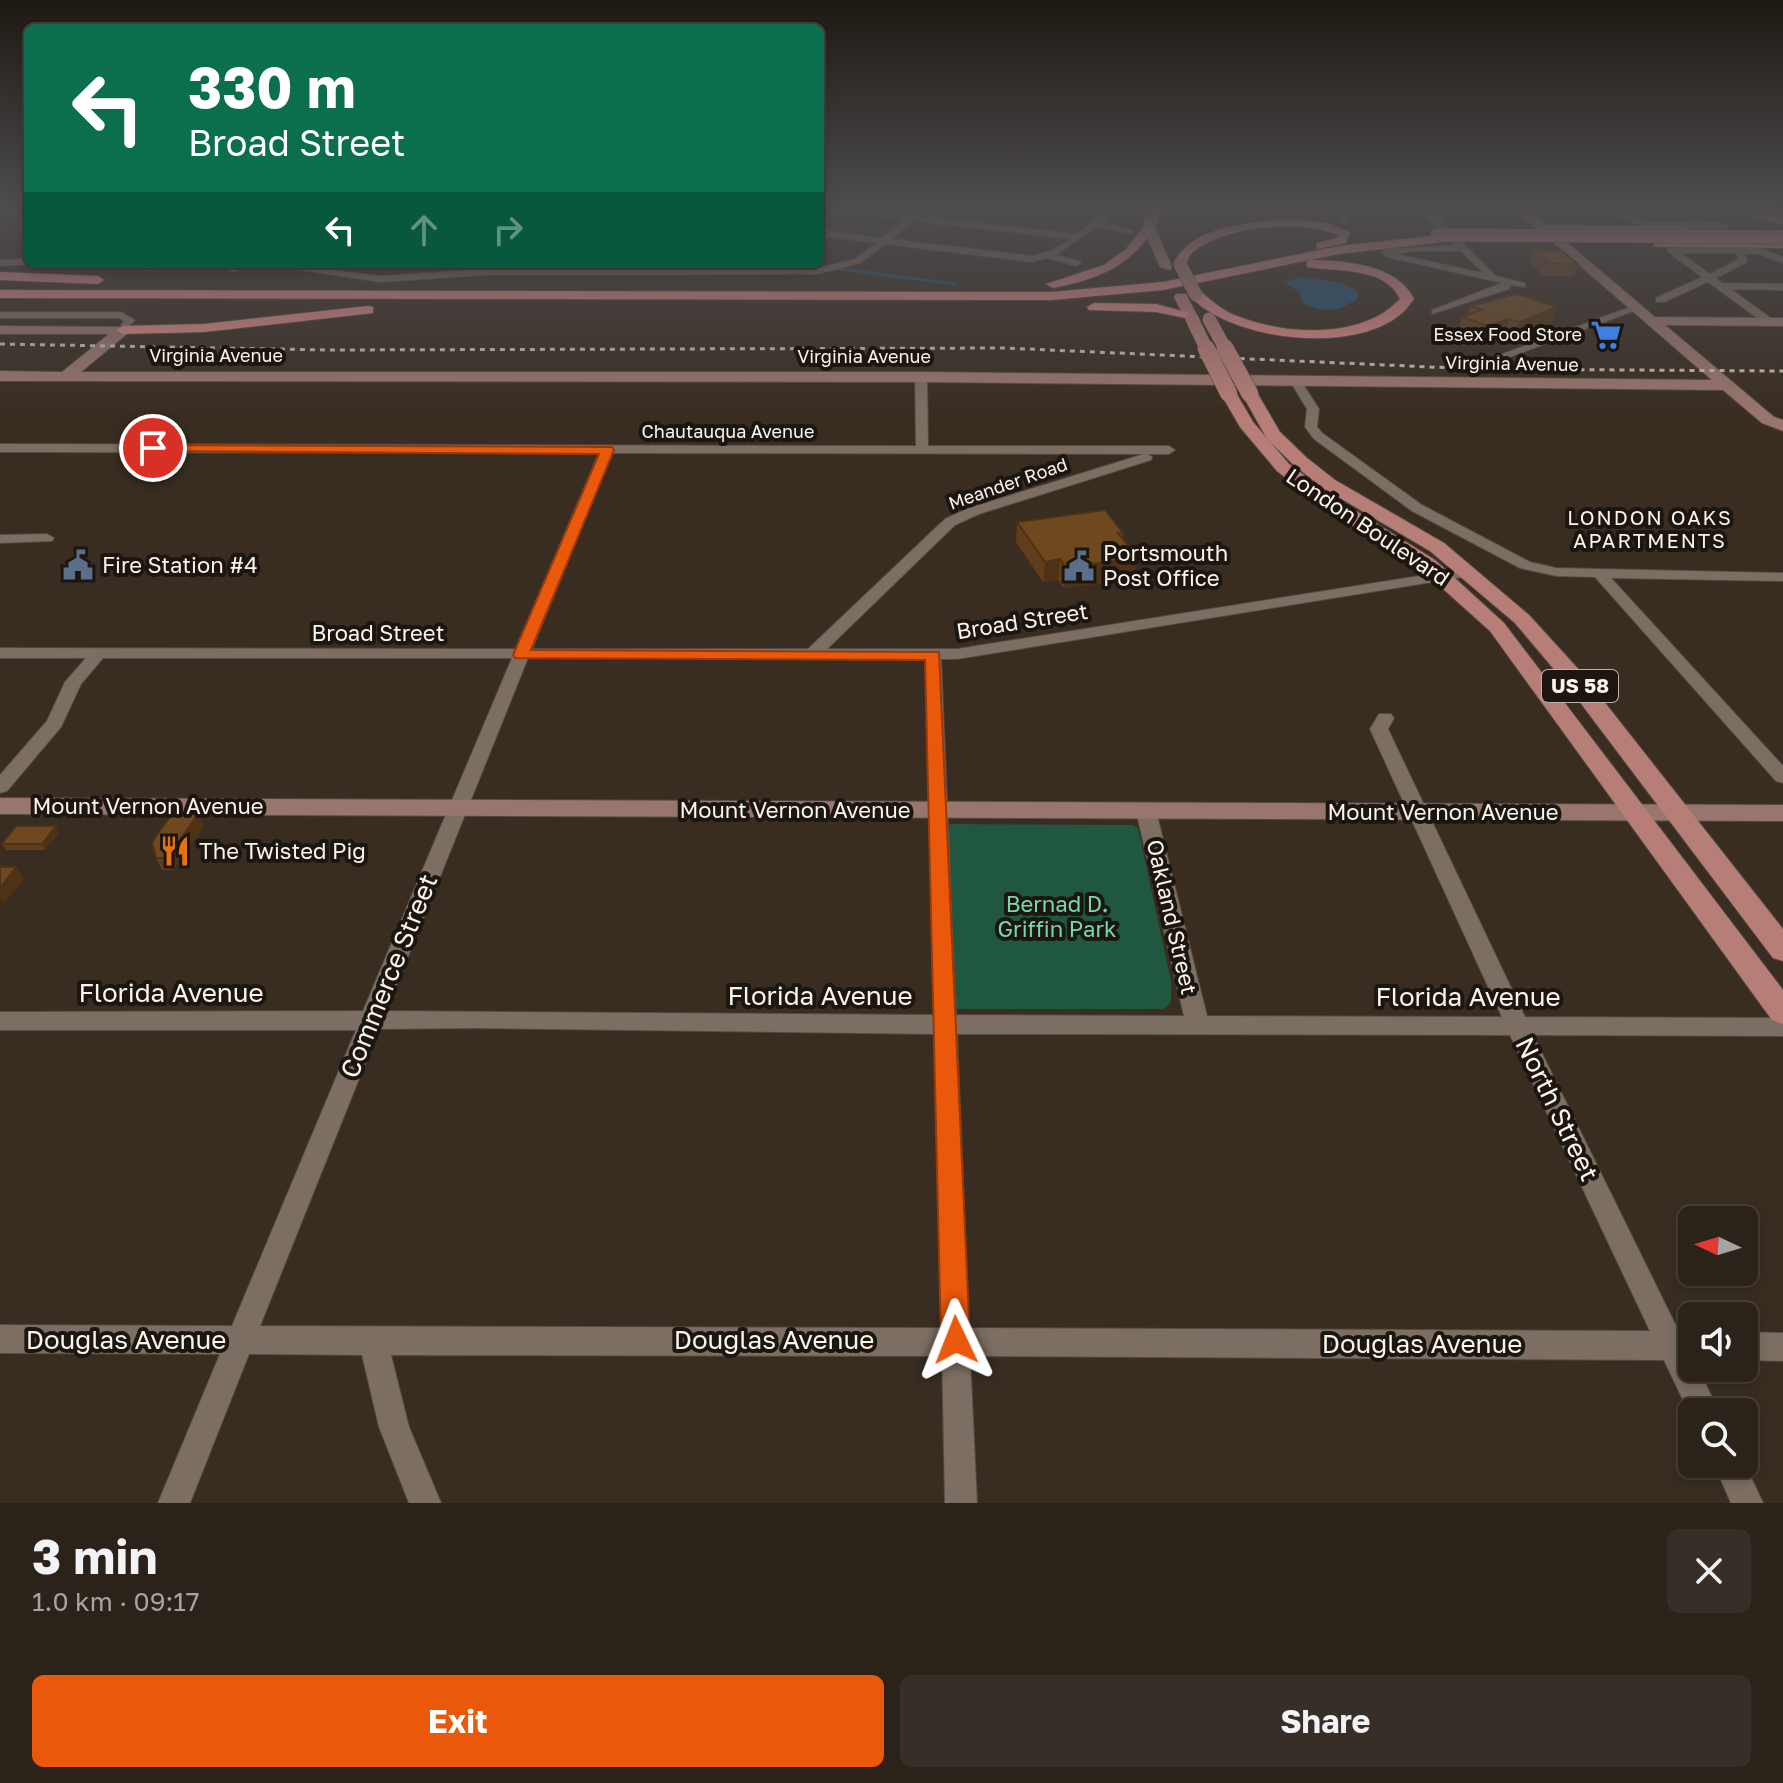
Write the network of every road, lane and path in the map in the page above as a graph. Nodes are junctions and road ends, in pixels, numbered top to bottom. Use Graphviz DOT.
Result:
graph roads {
  1 [pos="358,276"];
  2 [pos="423,276"];
  3 [pos="1088,276"];
  4 [pos="1176,276"];
  5 [pos="1181,276"];
  6 [pos="1187,276"];
  7 [pos="1211,276"];
  8 [pos="1376,276"];
  9 [pos="1481,276"];
  10 [pos="1496,276"];
  11 [pos="1600,276"];
  12 [pos="1706,276"];
  13 [pos="1713,276"];
  14 [pos="0,278"];
  15 [pos="1709,278"];
  16 [pos="1502,281"];
  17 [pos="1522,285"];
  18 [pos="1721,286"];
  19 [pos="0,287"];
  20 [pos="1783,287"];
  21 [pos="332,289"];
  22 [pos="218,290"];
  23 [pos="914,291"];
  24 [pos="0,294"];
  25 [pos="1196,295"];
  26 [pos="557,296"];
  27 [pos="836,296"];
  28 [pos="1660,300"];
  29 [pos="1637,308"];
  30 [pos="1436,312"];
  31 [pos="0,315"];
  32 [pos="1191,317"];
  33 [pos="1653,321"];
  34 [pos="1775,322"];
  35 [pos="0,330"];
  36 [pos="123,330"];
  37 [pos="1492,360"];
  38 [pos="0,376"];
  39 [pos="66,376"];
  40 [pos="921,377"];
  41 [pos="1728,385"];
  42 [pos="1299,386"];
  43 [pos="1776,423"];
  44 [pos="1783,440"];
  45 [pos="0,448"];
  46 [pos="607,450"];
  47 [pos="1169,450"];
  48 [pos="922,451"];
  49 [pos="47,538"];
  50 [pos="0,539"];
  51 [pos="1470,572"];
  52 [pos="1599,573"];
  53 [pos="1444,577"];
  54 [pos="1783,577"];
  55 [pos="0,653"];
  56 [pos="98,654"];
  57 [pos="521,655"];
  58 [pos="933,655"];
  59 [pos="810,656"];
  60 [pos="1385,718"];
  61 [pos="1783,777"];
  62 [pos="0,787"];
  63 [pos="0,806"];
  64 [pos="458,807"];
  65 [pos="936,810"];
  66 [pos="1146,811"];
  67 [pos="1416,811"];
  68 [pos="1636,812"];
  69 [pos="1677,813"];
  70 [pos="1783,813"];
  71 [pos="1783,950"];
  72 [pos="1783,1012"];
  73 [pos="370,1020"];
  74 [pos="0,1021"];
  75 [pos="1197,1023"];
  76 [pos="944,1024"];
  77 [pos="1516,1025"];
  78 [pos="1783,1027"];
  79 [pos="1678,1338"];
  80 [pos="0,1339"];
  81 [pos="241,1340"];
  82 [pos="956,1340"];
  83 [pos="373,1342"];
  84 [pos="1678,1346"];
  85 [pos="1758,1346"];
  86 [pos="1783,1347"];
  87 [pos="1735,1478"];
  88 [pos="174,1503"];
  89 [pos="425,1503"];
  90 [pos="961,1503"];
  91 [pos="1747,1503"];
  1 -- 2 [label="street"];
  3 -- 23 [label="highway"];
  4 -- 32 [label="main road, London Boulevard"];
  5 -- 25 [label="main road, London Boulevard / US 58, bridge"];
  6 -- 23 [label="highway"];
  7 -- 27 [label="highway"];
  8 -- 25 [label="highway"];
  9 -- 16 [label="street"];
  10 -- 16 [label="street"];
  11 -- 29 [label="street"];
  12 -- 15 [label="street"];
  13 -- 15 [label="street"];
  14 -- 21 [label="highway"];
  14 -- 22 [label="highway"];
  15 -- 18 [label="street"];
  15 -- 28 [label="street"];
  16 -- 17 [label="street"];
  16 -- 30 [label="street"];
  18 -- 20 [label="street"];
  18 -- 34 [label="street"];
  19 -- 22 [label="highway"];
  21 -- 22 [label="highway"];
  21 -- 23 [label="highway"];
  24 -- 26 [label="highway"];
  25 -- 51 [label="main road, London Boulevard / US 58, bridge"];
  26 -- 27 [label="highway"];
  26 -- 36 [label="highway"];
  27 -- 32 [label="highway"];
  29 -- 33 [label="street"];
  29 -- 37 [label="street"];
  31 -- 36 [label="street"];
  32 -- 53 [label="main road, London Boulevard / US 58, bridge"];
  33 -- 34 [label="street"];
  33 -- 41 [label="street"];
  35 -- 36 [label="street"];
  36 -- 39 [label="street"];
  38 -- 39 [label="street, Virginia Avenue"];
  39 -- 40 [label="street, Virginia Avenue"];
  40 -- 41 [label="street, Virginia Avenue"];
  40 -- 48 [label="street"];
  41 -- 43 [label="street"];
  42 -- 52 [label="street"];
  43 -- 44 [label="street"];
  45 -- 46 [label="street, Chautauqua Avenue"];
  46 -- 48 [label="street, Chautauqua Avenue"];
  46 -- 57 [label="street, Commerce Street"];
  47 -- 48 [label="street, Chautauqua Avenue"];
  47 -- 59 [label="street, Meander Road"];
  49 -- 50 [label="street"];
  51 -- 53 [label="street, Broad Street"];
  51 -- 69 [label="main road, London Boulevard / US 58"];
  52 -- 54 [label="street"];
  52 -- 61 [label="street"];
  53 -- 58 [label="street, Broad Street"];
  53 -- 68 [label="main road, London Boulevard / US 58"];
  55 -- 56 [label="street, Broad Street"];
  56 -- 57 [label="street, Broad Street"];
  56 -- 62 [label="street"];
  57 -- 59 [label="street, Broad Street"];
  57 -- 64 [label="street, Commerce Street"];
  58 -- 59 [label="street, Broad Street"];
  58 -- 65 [label="street"];
  60 -- 67 [label="street, North Street"];
  63 -- 64 [label="street, Mount Vernon Avenue"];
  64 -- 65 [label="street, Mount Vernon Avenue"];
  64 -- 73 [label="street, Commerce Street"];
  65 -- 66 [label="street, Mount Vernon Avenue"];
  65 -- 76 [label="street"];
  66 -- 67 [label="street, Mount Vernon Avenue"];
  66 -- 75 [label="street, Oakland Street"];
  67 -- 68 [label="street, Mount Vernon Avenue"];
  67 -- 77 [label="street, North Street"];
  68 -- 69 [label="street, Mount Vernon Avenue"];
  68 -- 72 [label="main road, London Boulevard / US 58"];
  69 -- 70 [label="street, Mount Vernon Avenue"];
  69 -- 71 [label="main road, London Boulevard / US 58"];
  73 -- 74 [label="street, Florida Avenue"];
  73 -- 76 [label="street, Florida Avenue"];
  73 -- 81 [label="street, Commerce Street"];
  75 -- 76 [label="street, Florida Avenue"];
  75 -- 77 [label="street, Florida Avenue"];
  76 -- 82 [label="street"];
  77 -- 78 [label="street, Florida Avenue"];
  77 -- 79 [label="street, North Street"];
  80 -- 81 [label="street, Douglas Avenue"];
  81 -- 83 [label="street, Douglas Avenue"];
  81 -- 88 [label="street, Commerce Street"];
  82 -- 83 [label="street, Douglas Avenue"];
  82 -- 84 [label="street, Douglas Avenue"];
  82 -- 90 [label="street"];
  83 -- 89 [label="street"];
  85 -- 86 [label="street"];
  87 -- 91 [label="street"];
}
